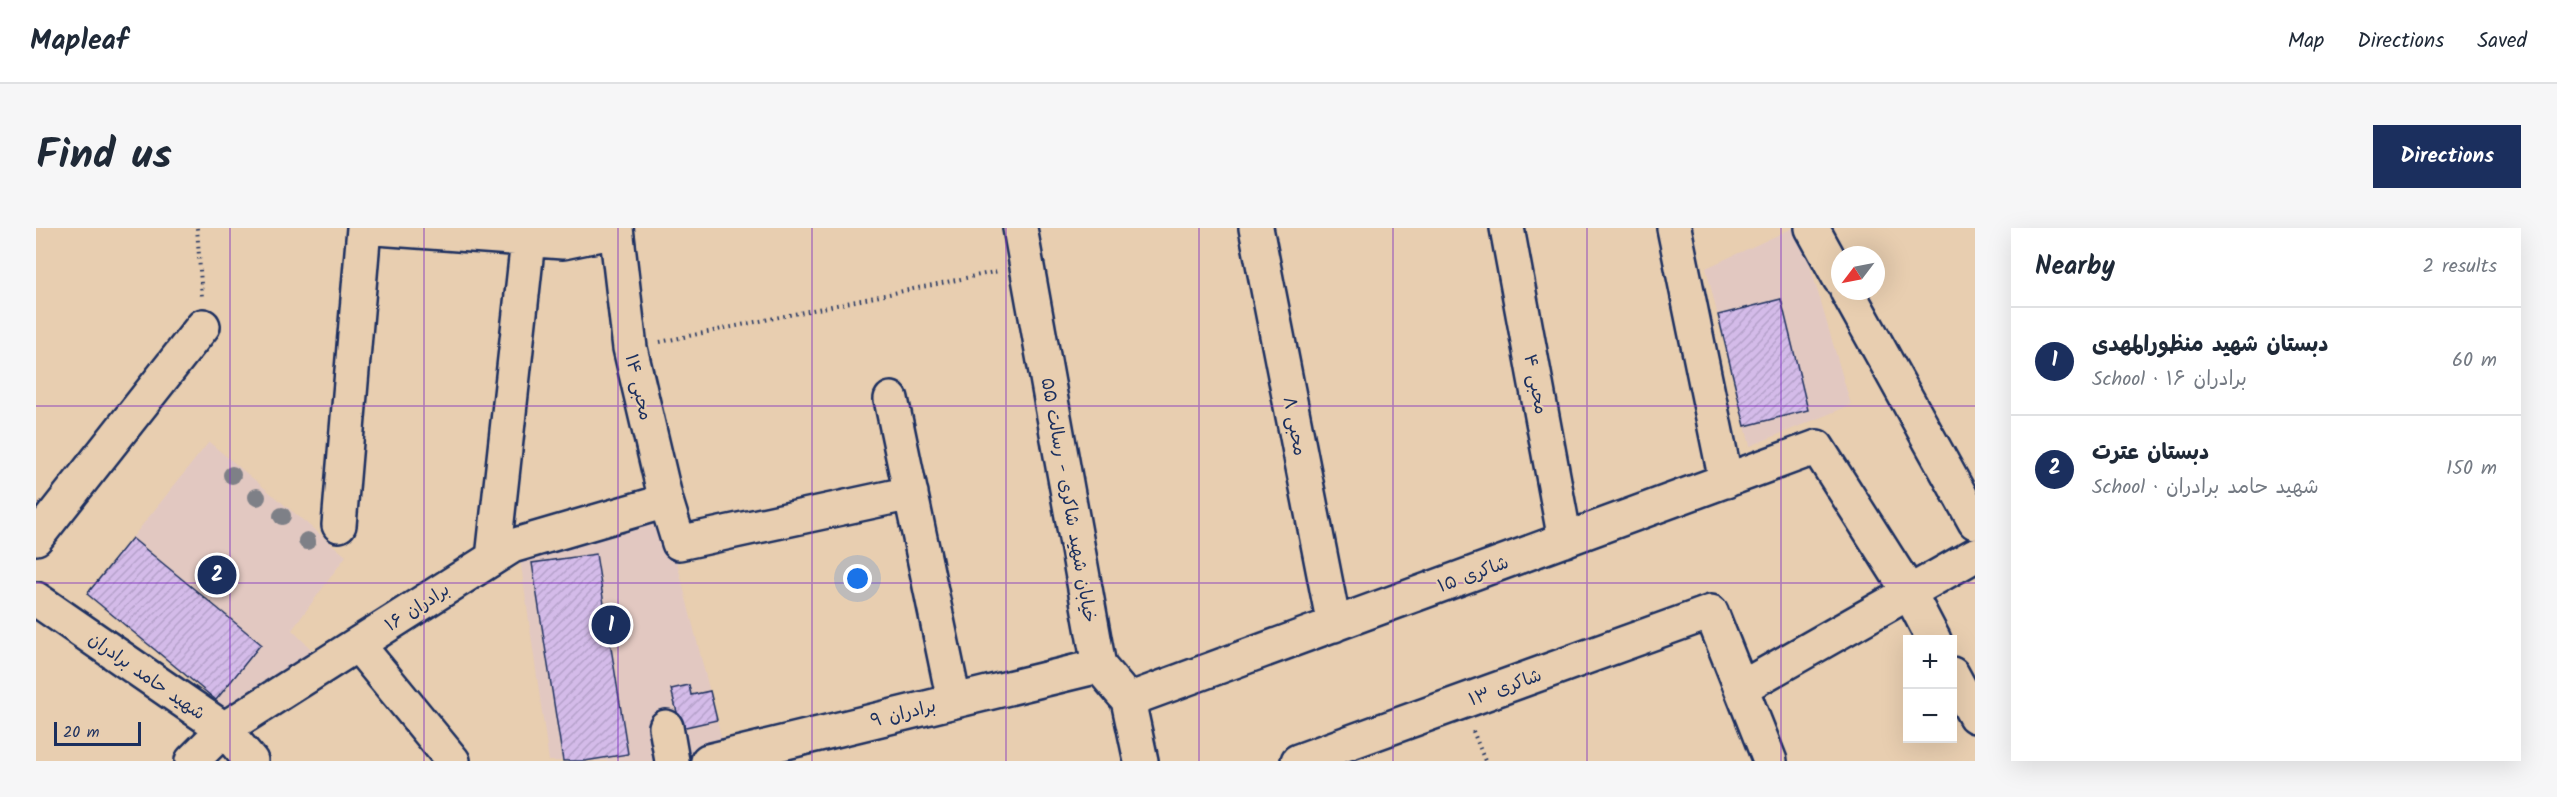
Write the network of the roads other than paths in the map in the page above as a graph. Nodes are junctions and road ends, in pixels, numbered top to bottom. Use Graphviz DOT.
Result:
graph roads {
  1 [pos="364,228"];
  2 [pos="377,228"];
  3 [pos="1020,228"];
  4 [pos="1256,228"];
  5 [pos="1507,228"];
  6 [pos="1674,228"];
  7 [pos="1812,228"];
  8 [pos="616,229"];
  9 [pos="528,240"];
  10 [pos="1831,263"];
  11 [pos="1852,300"];
  12 [pos="203,326"];
  13 [pos="891,399"];
  14 [pos="1726,481"];
  15 [pos="911,493"];
  16 [pos="666,501"];
  17 [pos="1975,522"];
  18 [pos="339,525"];
  19 [pos="36,538"];
  20 [pos="1566,540"];
  21 [pos="1975,555"];
  22 [pos="493,558"];
  23 [pos="1909,592"];
  24 [pos="36,599"];
  25 [pos="1334,625"];
  26 [pos="1932,635"];
  27 [pos="358,645"];
  28 [pos="1099,666"];
  29 [pos="1957,682"];
  30 [pos="1741,688"];
  31 [pos="1128,700"];
  32 [pos="954,701"];
  33 [pos="1975,716"];
  34 [pos="666,727"];
  35 [pos="224,729"];
  36 [pos="192,761"];
  37 [pos="251,761"];
  38 [pos="453,761"];
  39 [pos="672,761"];
  40 [pos="708,761"];
  41 [pos="1141,761"];
  42 [pos="1298,761"];
  43 [pos="1770,761"];
  1 -- 18 [label="street"];
  2 -- 9 [label="street"];
  3 -- 28 [label="street, خیابان شهید شاکری - رسالت ۵۵"];
  4 -- 25 [label="street, محبی ۸"];
  5 -- 20 [label="street, محبی ۴"];
  6 -- 14 [label="street"];
  7 -- 10 [label="street"];
  8 -- 9 [label="street"];
  8 -- 16 [label="street, محبی ۱۴"];
  9 -- 22 [label="street"];
  11 -- 17 [label="street"];
  12 -- 19 [label="street"];
  13 -- 15 [label="street"];
  14 -- 20 [label="street, شاکری ۱۵"];
  14 -- 23 [label="street, شاکری ۱۵"];
  15 -- 16 [label="street, محبی ۱۴"];
  15 -- 32 [label="street"];
  16 -- 22 [label="street, برادران ۱۶"];
  20 -- 25 [label="street, شاکری ۱۵"];
  21 -- 23 [label="street"];
  22 -- 27 [label="street, برادران ۱۶"];
  23 -- 26 [label="street"];
  23 -- 30 [label="street"];
  24 -- 35 [label="street, شهید حامد برادران"];
  25 -- 31 [label="street, شاکری ۱۵"];
  27 -- 35 [label="street, برادران ۱۶"];
  27 -- 38 [label="street"];
  28 -- 31 [label="street"];
  28 -- 32 [label="street, برادران ۹"];
  29 -- 33 [label="street"];
  30 -- 42 [label="street, شاکری ۱۳"];
  30 -- 43 [label="street"];
  31 -- 41 [label="street"];
  32 -- 40 [label="street, برادران ۹"];
  34 -- 39 [label="street"];
  35 -- 36 [label="street, برادران ۱۶"];
  35 -- 37 [label="street, شهید حامد برادران"];
}
